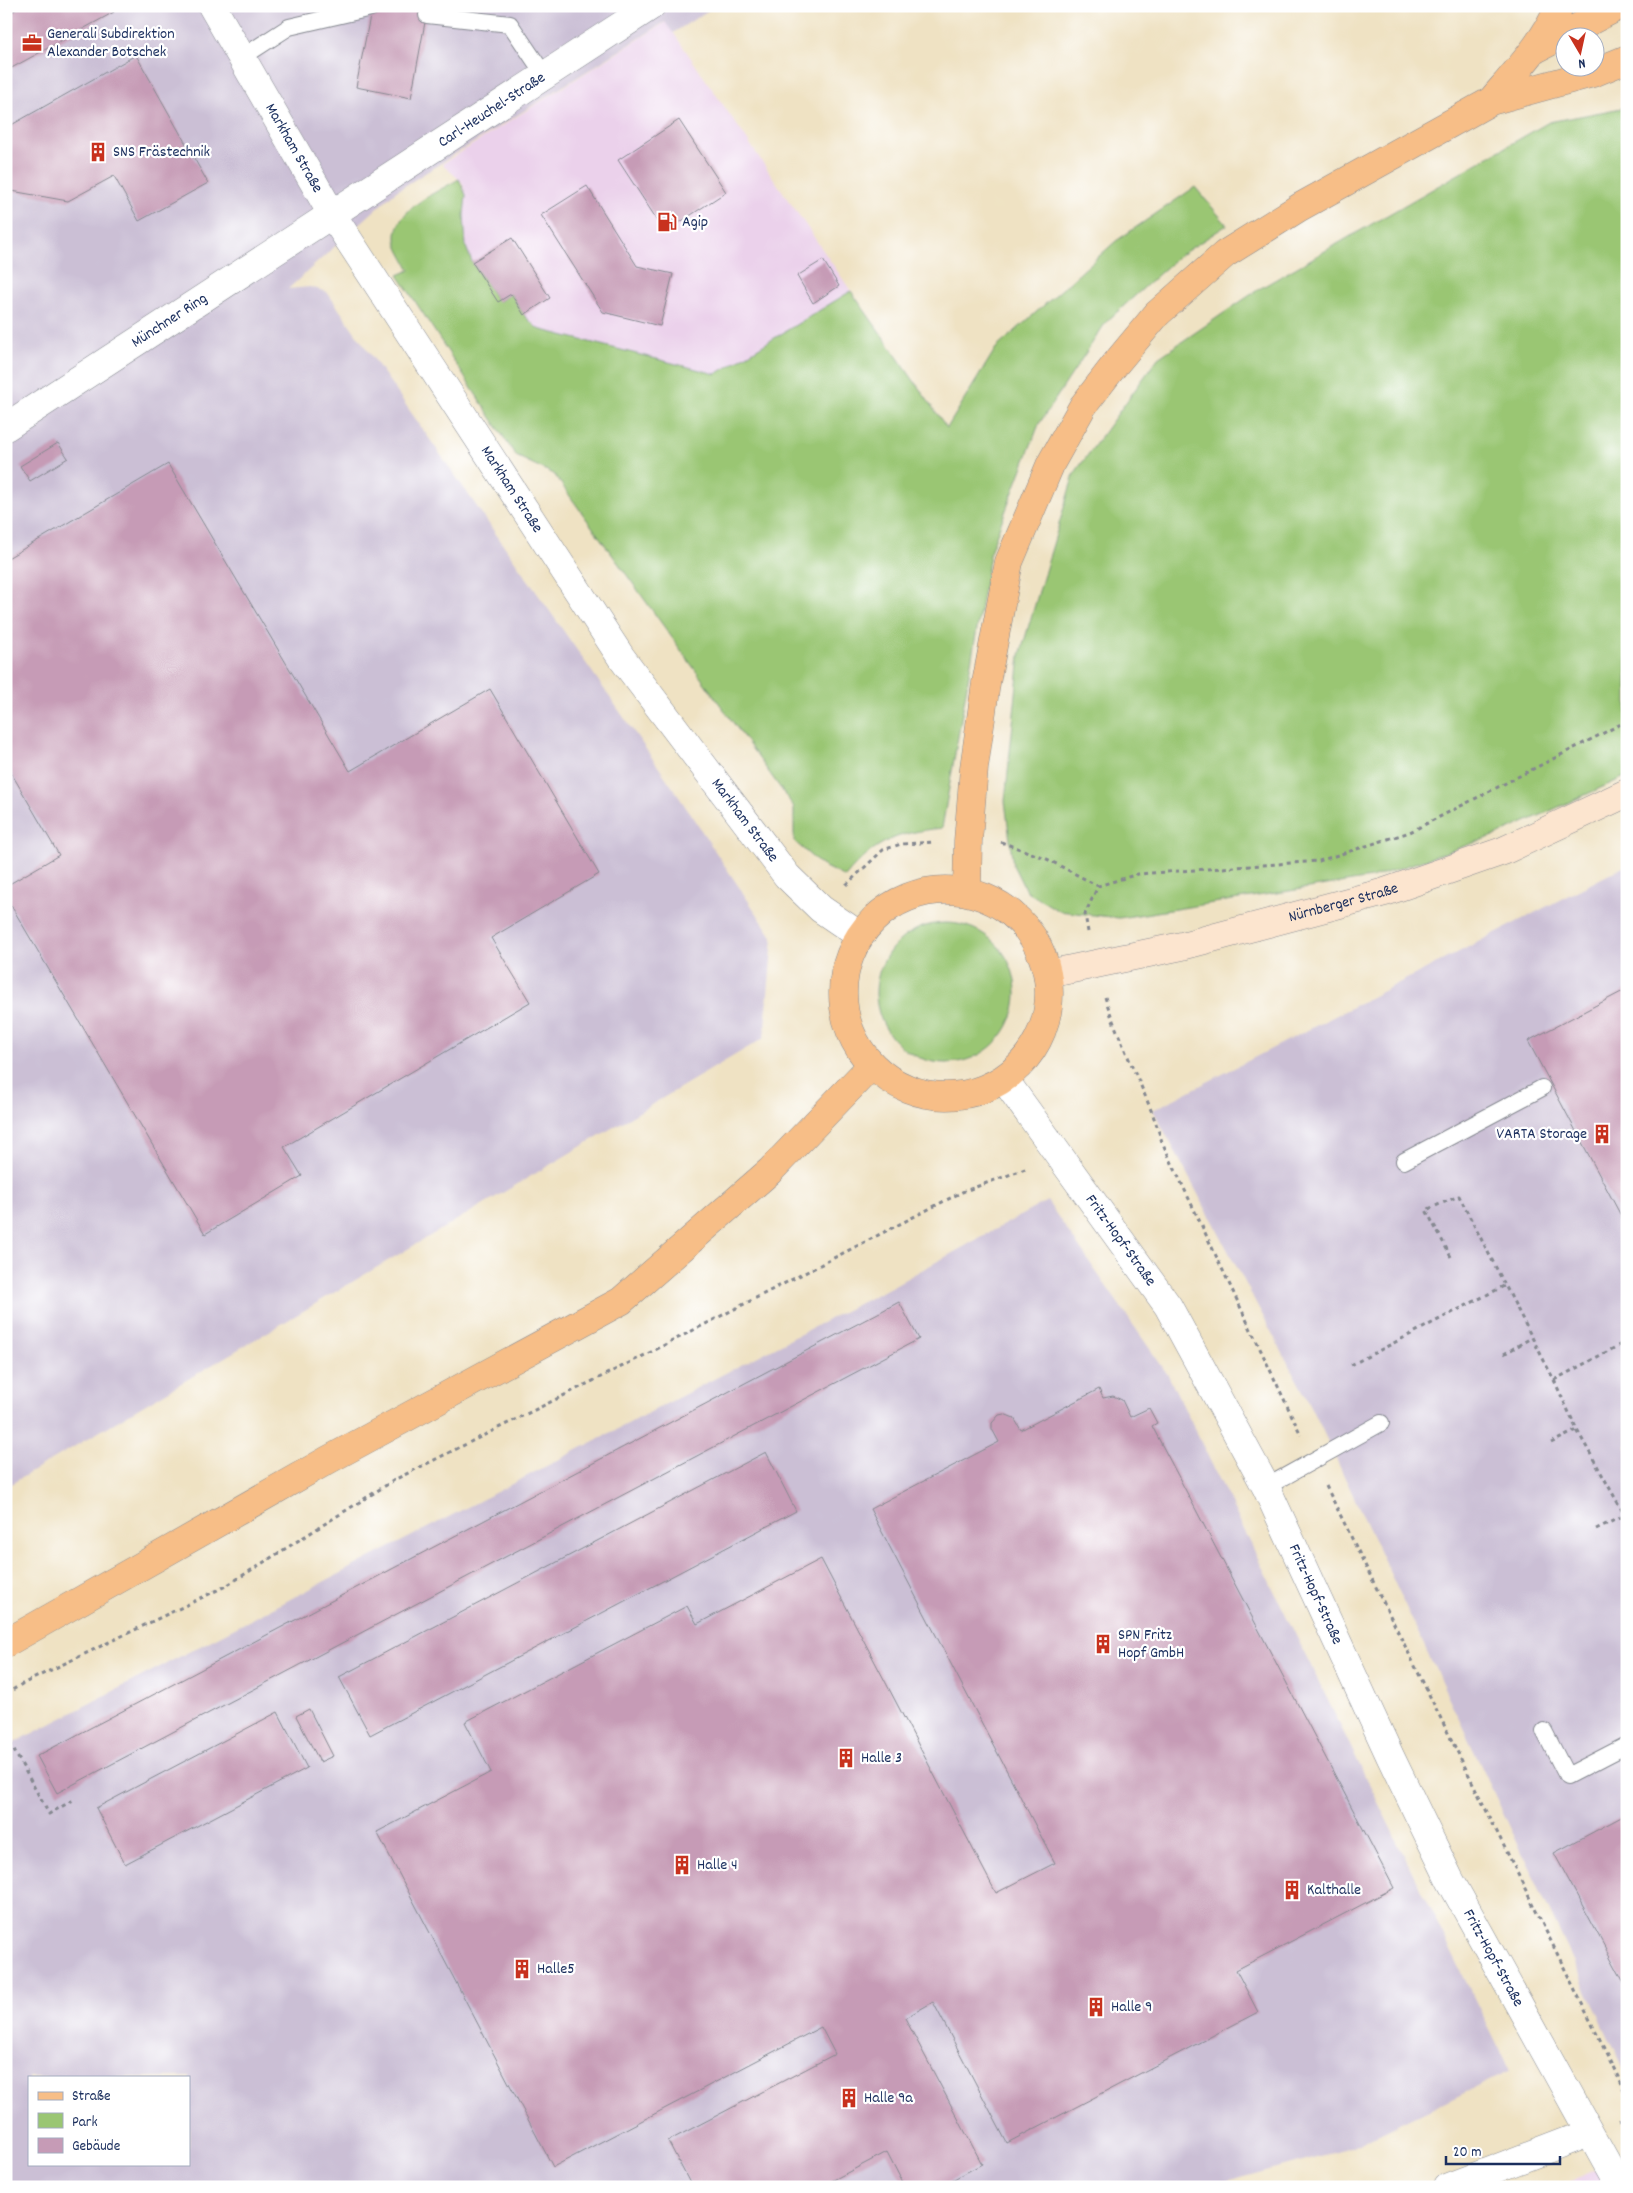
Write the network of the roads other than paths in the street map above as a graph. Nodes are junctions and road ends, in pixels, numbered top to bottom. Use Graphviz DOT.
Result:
graph roads {
  1 [pos="212,6"];
  2 [pos="1559,6"];
  3 [pos="1619,6"];
  4 [pos="371,8"];
  5 [pos="642,9"];
  6 [pos="427,15"];
  7 [pos="1531,52"];
  8 [pos="240,58"];
  9 [pos="1627,59"];
  10 [pos="545,76"];
  11 [pos="1491,101"];
  12 [pos="333,216"];
  13 [pos="6,427"];
  14 [pos="1627,793"];
  15 [pos="967,892"];
  16 [pos="859,935"];
  17 [pos="1048,974"];
  18 [pos="871,1066"];
  19 [pos="1004,1079"];
  20 [pos="1542,1088"];
  21 [pos="1404,1161"];
  22 [pos="1381,1423"];
  23 [pos="1266,1487"];
  24 [pos="6,1642"];
  25 [pos="1544,1731"];
  26 [pos="1627,1745"];
  27 [pos="1589,2133"];
  28 [pos="1448,2187"];
  29 [pos="1620,2187"];
  1 -- 8 [label="street, Markham Straße"];
  2 -- 7 [label="main road"];
  3 -- 7 [label="main road"];
  4 -- 8 [label="lane"];
  5 -- 10 [label="street, Carl-Heuchel-Straße"];
  6 -- 10 [label="lane"];
  7 -- 11 [label="main road"];
  8 -- 12 [label="street, Markham Straße"];
  9 -- 11 [label="main road"];
  10 -- 12 [label="street, Carl-Heuchel-Straße"];
  11 -- 15 [label="main road"];
  12 -- 13 [label="street, Münchner Ring"];
  12 -- 16 [label="street, Markham Straße"];
  14 -- 17 [label="main road, Nürnberger Straße"];
  15 -- 16 [label="main road"];
  15 -- 17 [label="main road"];
  16 -- 18 [label="main road"];
  17 -- 19 [label="main road"];
  18 -- 19 [label="main road"];
  18 -- 24 [label="main road"];
  19 -- 23 [label="street, Fritz-Hopf-Straße"];
  20 -- 21 [label="lane"];
  22 -- 23 [label="lane"];
  23 -- 27 [label="street, Fritz-Hopf-Straße"];
  25 -- 26 [label="lane"];
  27 -- 28 [label="street"];
  27 -- 29 [label="street, Fritz-Hopf-Straße"];
}
